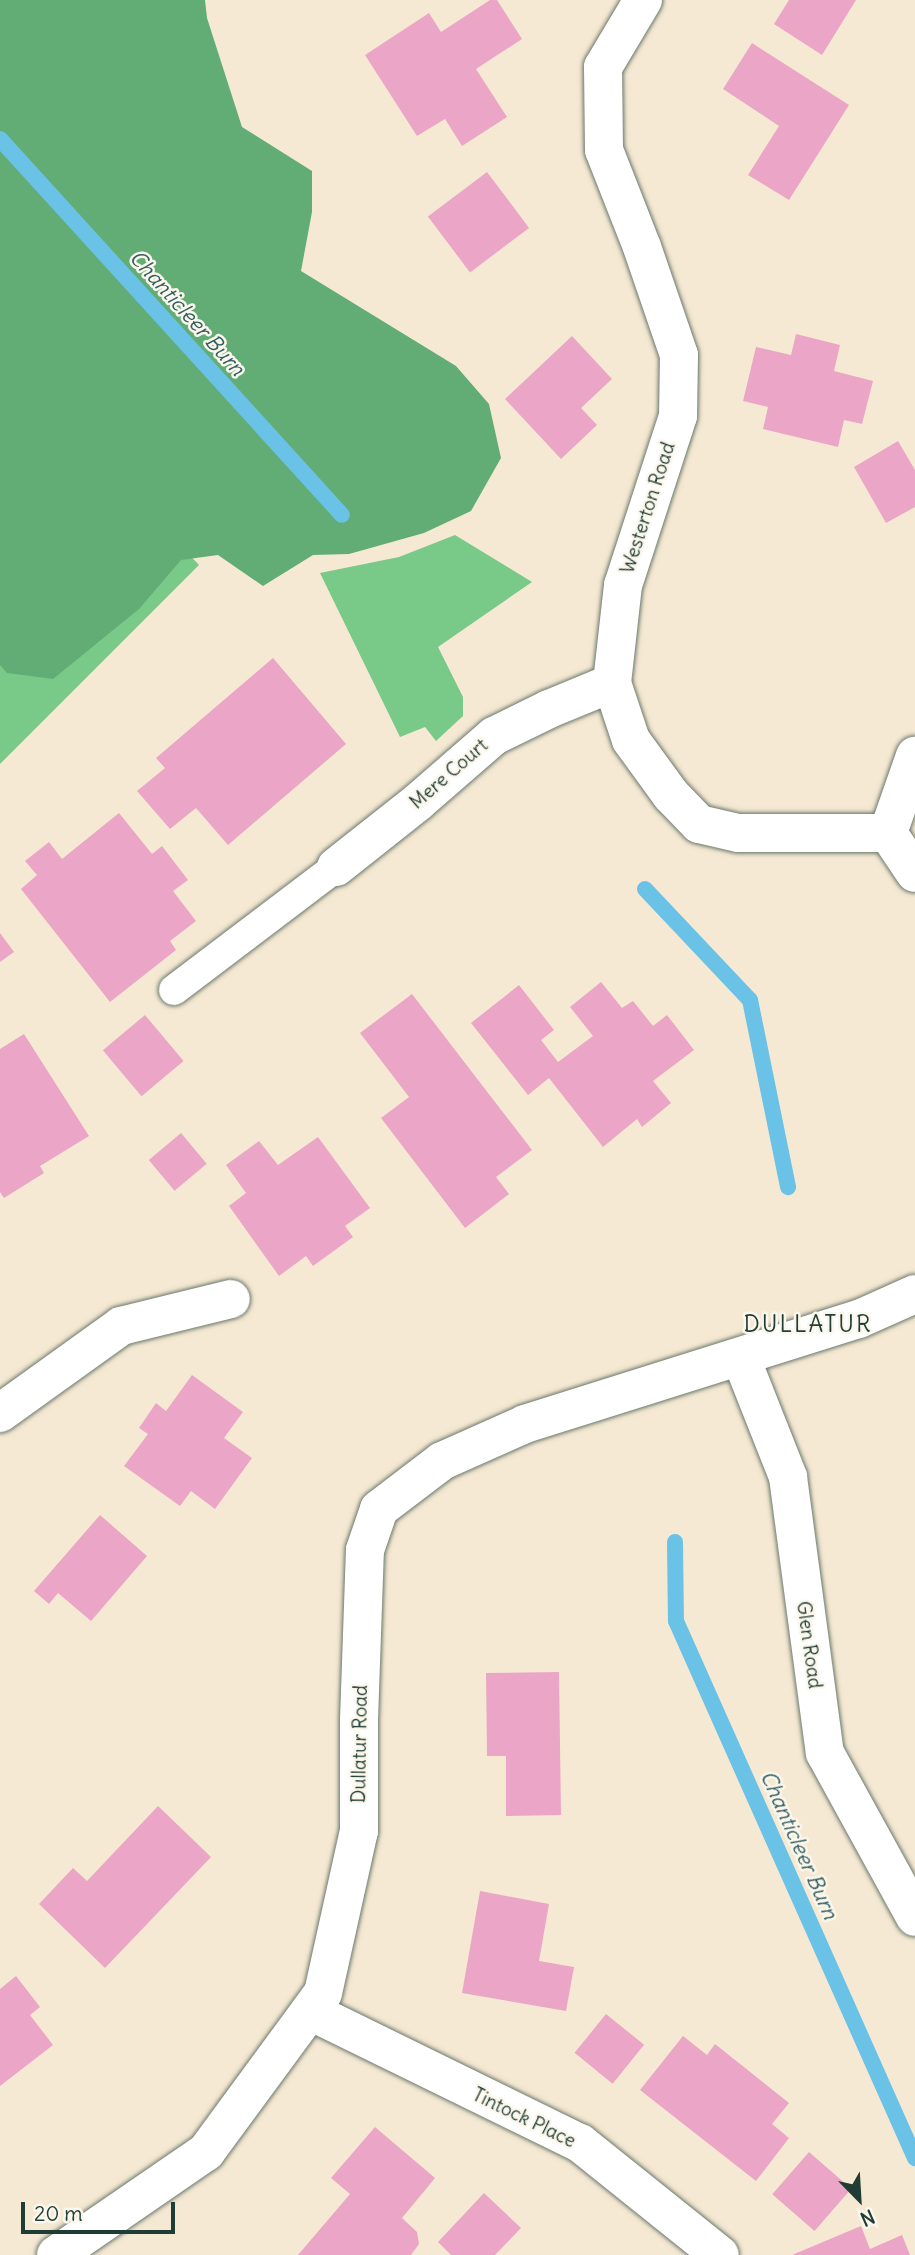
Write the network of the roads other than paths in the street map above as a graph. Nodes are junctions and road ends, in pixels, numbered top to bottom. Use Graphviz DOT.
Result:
graph roads {
  1 [pos="643,0"];
  2 [pos="612,683"];
  3 [pos="915,757"];
  4 [pos="888,833"];
  5 [pos="336,867"];
  6 [pos="915,873"];
  7 [pos="174,990"];
  8 [pos="915,1294"];
  9 [pos="231,1299"];
  10 [pos="741,1358"];
  11 [pos="0,1413"];
  12 [pos="915,1917"];
  13 [pos="310,2011"];
  14 [pos="56,2255"];
  15 [pos="720,2255"];
  1 -- 2 [label="street, Westerton Road"];
  2 -- 4 [label="street, Westerton Road"];
  2 -- 5 [label="street, Mere Court"];
  3 -- 4 [label="street"];
  4 -- 6 [label="street"];
  5 -- 7 [label="lane"];
  8 -- 10 [label="street, Dullatur Road"];
  9 -- 11 [label="street"];
  10 -- 12 [label="street, Glen Road"];
  10 -- 13 [label="street, Dullatur Road"];
  13 -- 14 [label="street, Dullatur Road"];
  13 -- 15 [label="street, Tintock Place"];
}
